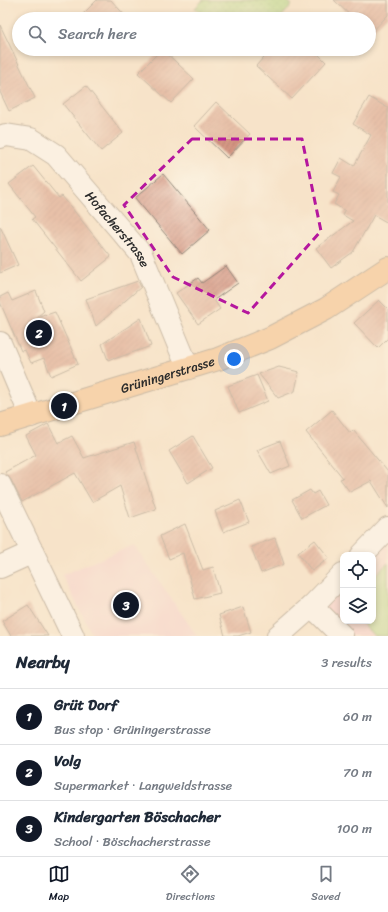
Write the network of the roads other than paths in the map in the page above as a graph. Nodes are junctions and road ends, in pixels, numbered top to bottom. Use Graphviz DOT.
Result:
graph roads {
  1 [pos="0,137"];
  2 [pos="388,268"];
  3 [pos="0,343"];
  4 [pos="188,368"];
  5 [pos="31,416"];
  6 [pos="0,425"];
  7 [pos="0,485"];
  8 [pos="388,528"];
  9 [pos="33,552"];
  10 [pos="365,552"];
  11 [pos="0,567"];
  12 [pos="340,577"];
  13 [pos="312,606"];
  14 [pos="73,636"];
  15 [pos="278,636"];
  16 [pos="342,636"];
  1 -- 4 [label="street, Hofacherstrasse"];
  2 -- 4 [label="main road, Grüningerstrasse"];
  3 -- 5 [label="street"];
  4 -- 5 [label="main road, Grüningerstrasse"];
  5 -- 6 [label="main road, Grüningerstrasse"];
  7 -- 9 [label="street"];
  8 -- 10 [label="street"];
  9 -- 11 [label="street"];
  9 -- 14 [label="street"];
  12 -- 13 [label="street"];
  13 -- 15 [label="street"];
  13 -- 16 [label="street"];
}
